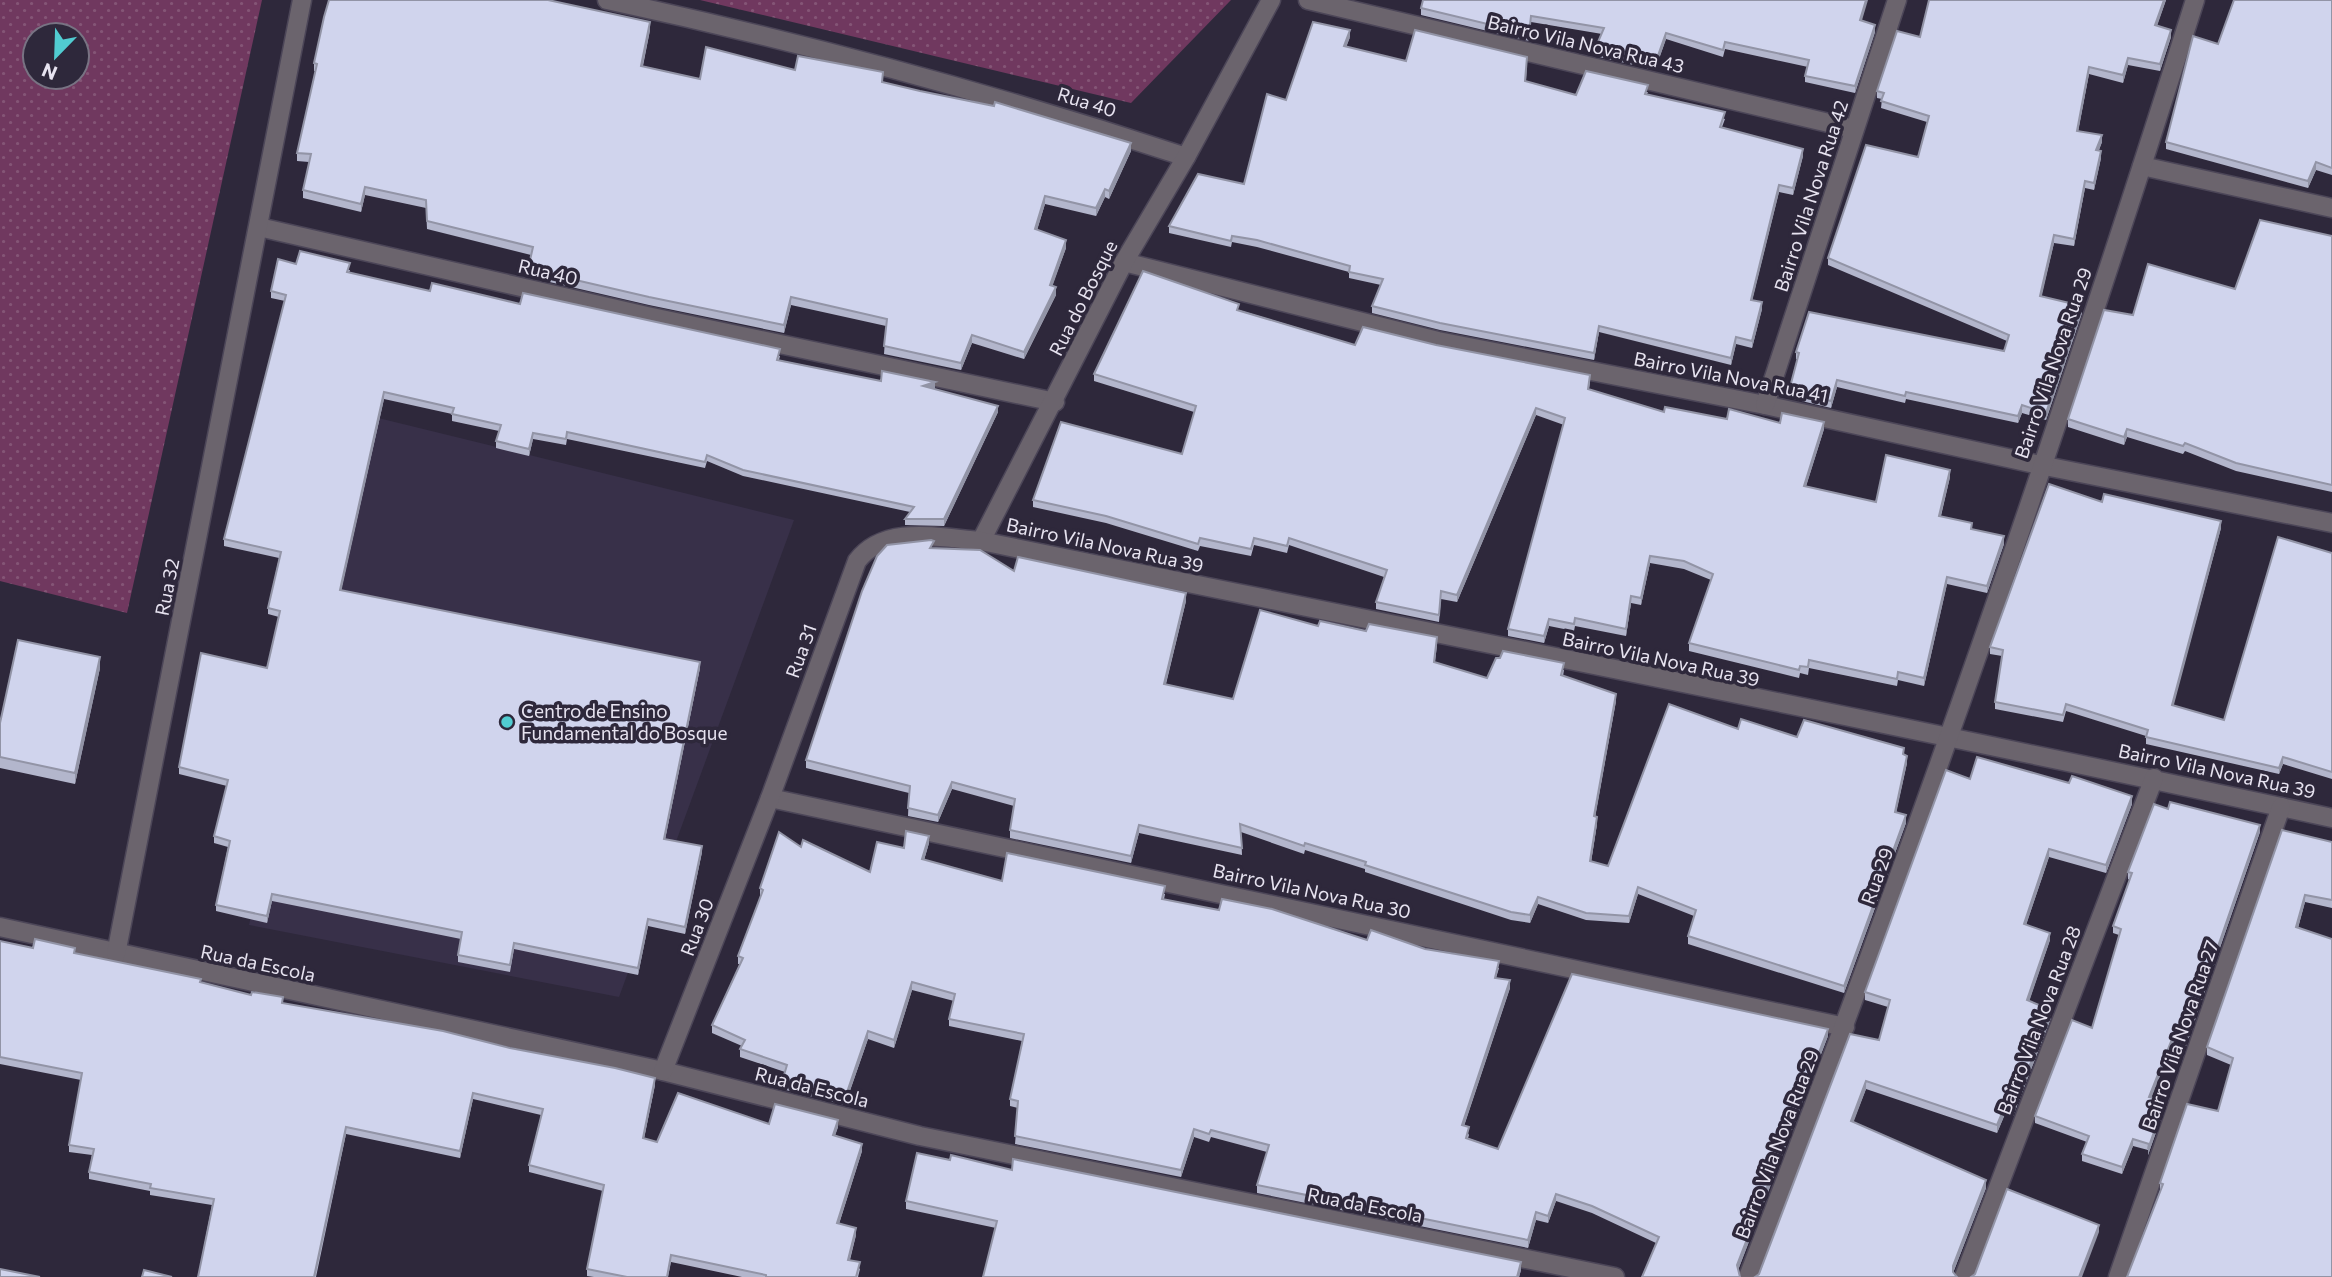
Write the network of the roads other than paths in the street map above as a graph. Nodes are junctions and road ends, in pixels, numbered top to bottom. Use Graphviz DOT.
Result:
graph roads {
  1 [pos="302,0"];
  2 [pos="607,0"];
  3 [pos="1271,0"];
  4 [pos="1308,0"];
  5 [pos="1897,0"];
  6 [pos="2195,0"];
  7 [pos="1854,128"];
  8 [pos="1186,157"];
  9 [pos="2142,166"];
  10 [pos="2332,208"];
  11 [pos="259,227"];
  12 [pos="1124,262"];
  13 [pos="1055,402"];
  14 [pos="1765,405"];
  15 [pos="2040,465"];
  16 [pos="2332,523"];
  17 [pos="981,541"];
  18 [pos="1948,739"];
  19 [pos="2154,778"];
  20 [pos="770,798"];
  21 [pos="2281,807"];
  22 [pos="2332,818"];
  23 [pos="0,927"];
  24 [pos="116,954"];
  25 [pos="1845,1027"];
  26 [pos="663,1071"];
  27 [pos="1615,1277"];
  28 [pos="1748,1277"];
  29 [pos="1964,1277"];
  30 [pos="2118,1277"];
  1 -- 11 [label="street"];
  2 -- 8 [label="street, Rua 40"];
  3 -- 8 [label="street, Rua do Bosque"];
  4 -- 7 [label="street, Bairro Vila Nova Rua 43"];
  5 -- 7 [label="street, Bairro Vila Nova Rua 42"];
  6 -- 9 [label="street, Bairro Vila Nova Rua 29"];
  7 -- 14 [label="street, Bairro Vila Nova Rua 42"];
  8 -- 12 [label="street, Rua do Bosque"];
  9 -- 10 [label="street"];
  9 -- 15 [label="street, Bairro Vila Nova Rua 29"];
  11 -- 13 [label="street, Rua 40"];
  11 -- 24 [label="street, Rua 32"];
  12 -- 13 [label="street, Rua do Bosque"];
  12 -- 14 [label="street, Bairro Vila Nova Rua 41"];
  13 -- 17 [label="street, Rua do Bosque"];
  14 -- 15 [label="street, Bairro Vila Nova Rua 41"];
  15 -- 16 [label="street, Bairro Vila Nova Rua 41"];
  15 -- 18 [label="street, Bairro Vila Nova Rua 29"];
  17 -- 18 [label="street, Bairro Vila Nova Rua 39"];
  17 -- 20 [label="street, Rua 31"];
  18 -- 19 [label="street, Bairro Vila Nova Rua 39"];
  18 -- 25 [label="street, Rua 29"];
  19 -- 21 [label="street, Bairro Vila Nova Rua 39"];
  19 -- 29 [label="street, Bairro Vila Nova Rua 28"];
  20 -- 25 [label="street, Bairro Vila Nova Rua 30"];
  20 -- 26 [label="street, Rua 30"];
  21 -- 22 [label="street, Bairro Vila Nova Rua 39"];
  21 -- 30 [label="street, Bairro Vila Nova Rua 27"];
  23 -- 24 [label="street, Rua da Escola"];
  24 -- 26 [label="street, Rua da Escola"];
  25 -- 28 [label="street, Bairro Vila Nova Rua 29"];
  26 -- 27 [label="street, Rua da Escola"];
}
